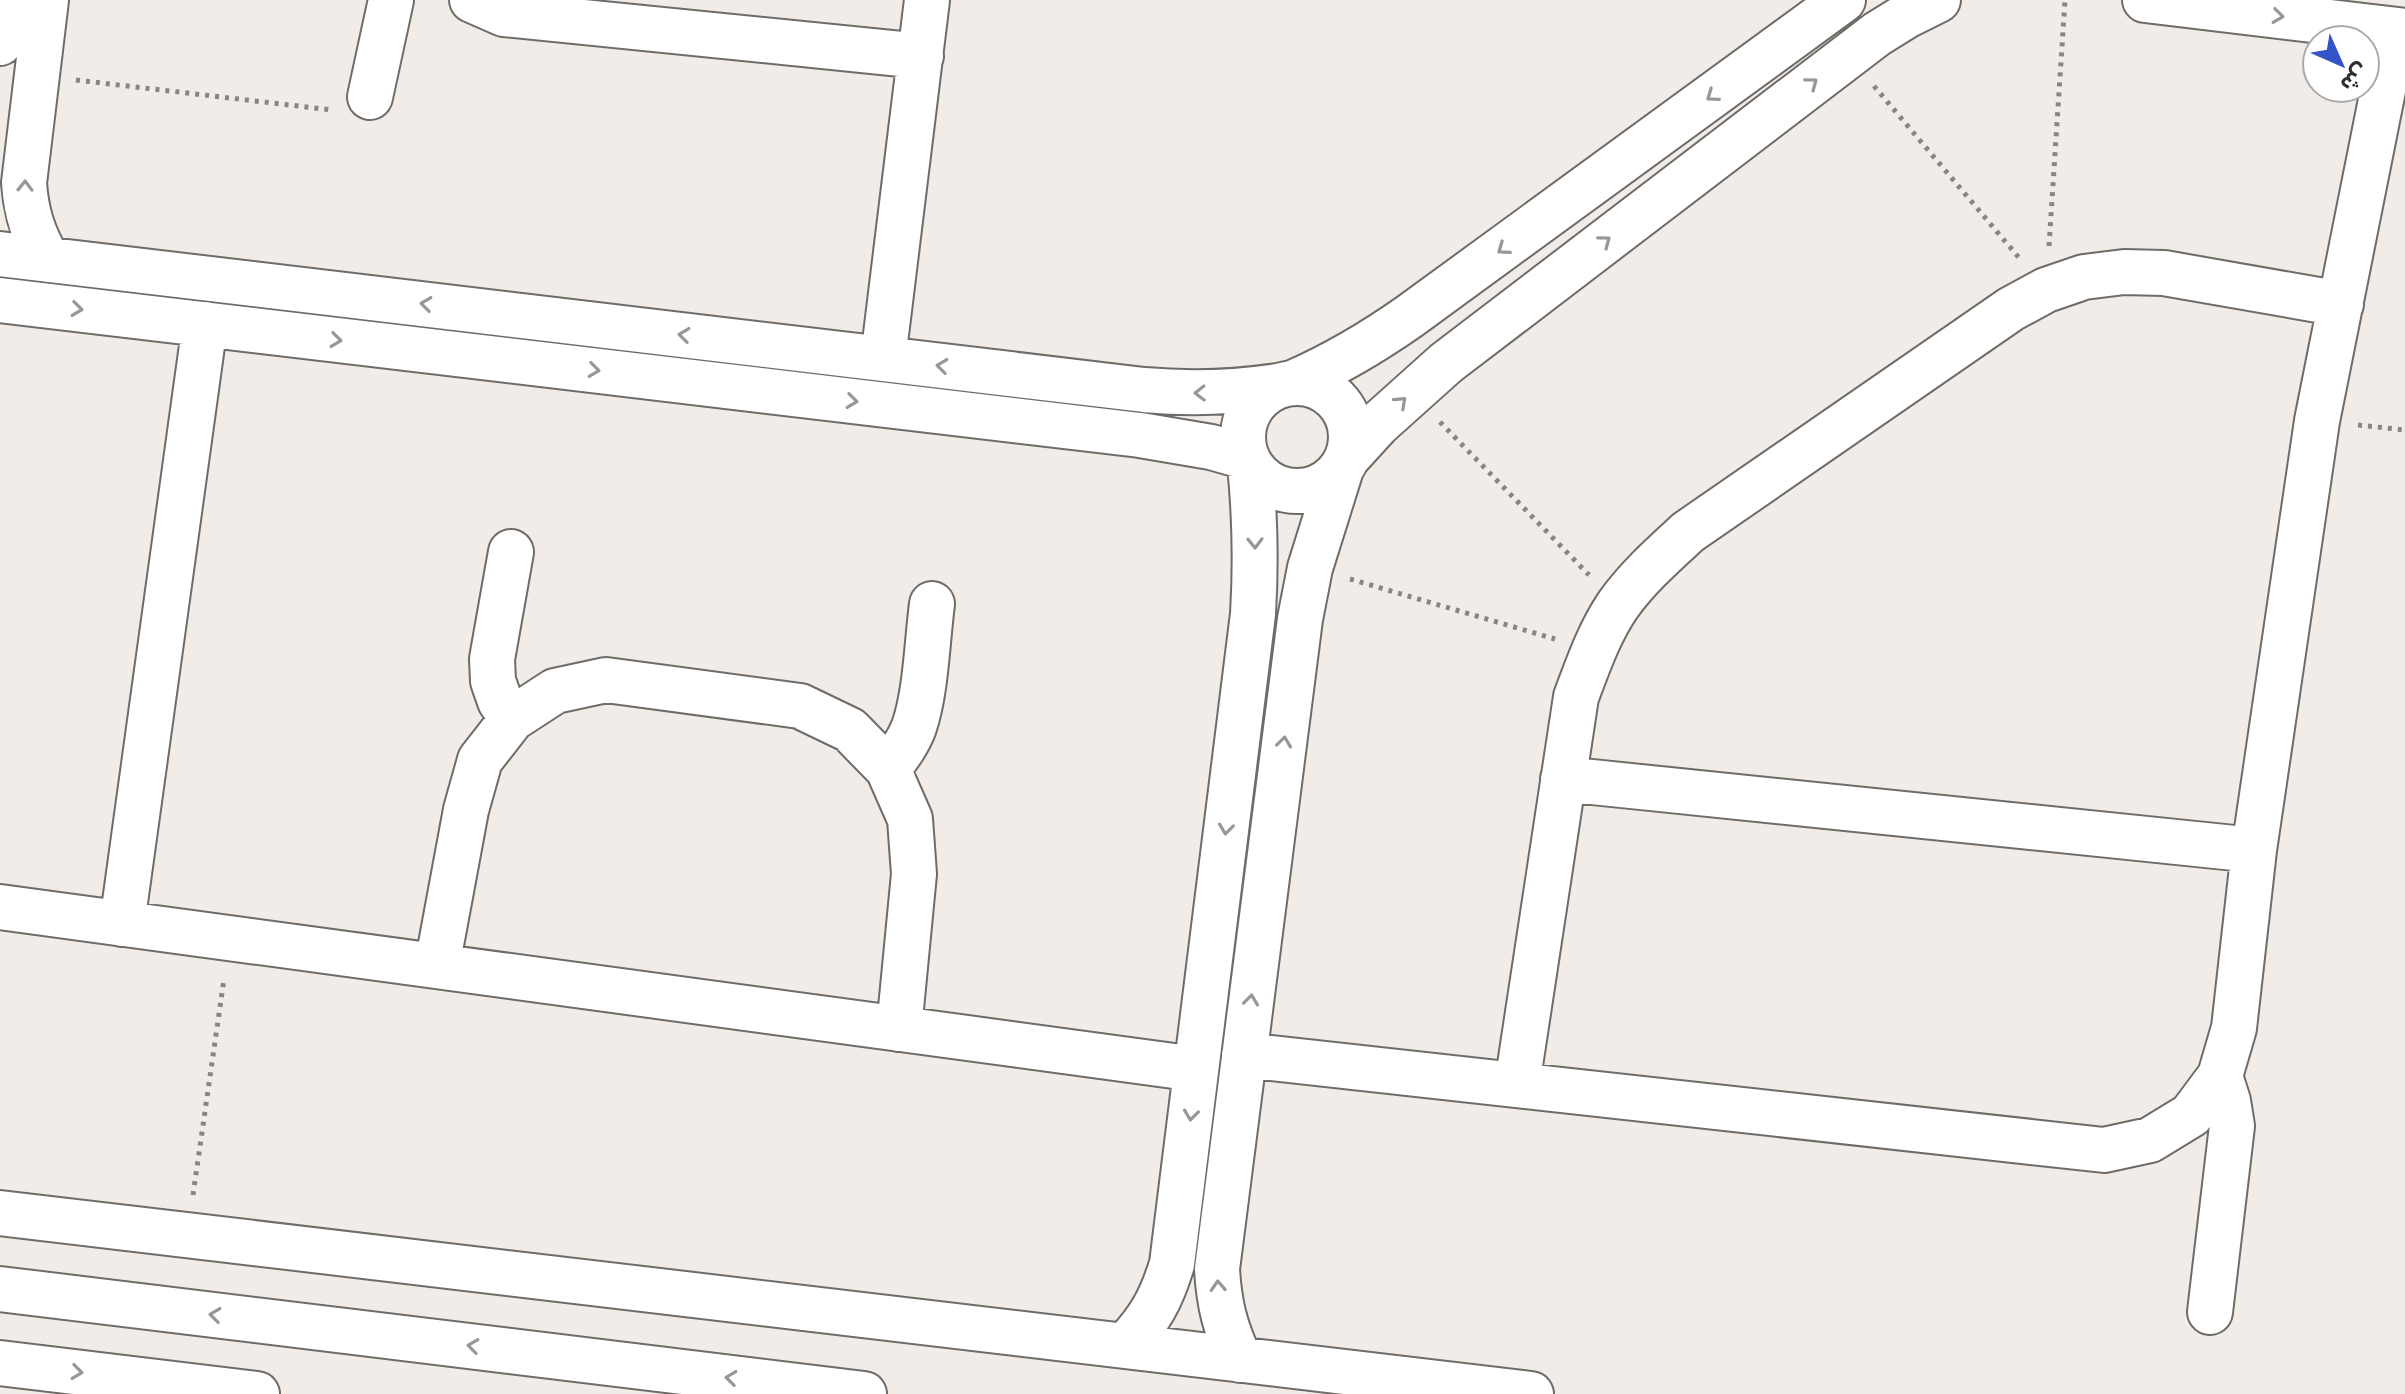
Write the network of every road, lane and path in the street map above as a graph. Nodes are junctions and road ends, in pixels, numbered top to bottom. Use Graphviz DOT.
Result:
graph roads {
  1 [pos="5,0"];
  2 [pos="46,0"];
  3 [pos="391,0"];
  4 [pos="472,0"];
  5 [pos="927,0"];
  6 [pos="1843,0"];
  7 [pos="1938,0"];
  8 [pos="2065,0"];
  9 [pos="2145,0"];
  10 [pos="616,13"];
  11 [pos="2400,30"];
  12 [pos="0,43"];
  13 [pos="1848,55"];
  14 [pos="921,56"];
  15 [pos="37,75"];
  16 [pos="370,97"];
  17 [pos="0,254"];
  18 [pos="48,260"];
  19 [pos="2046,290"];
  20 [pos="0,300"];
  21 [pos="2341,304"];
  22 [pos="205,324"];
  23 [pos="883,359"];
  24 [pos="1286,384"];
  25 [pos="1411,393"];
  26 [pos="1248,461"];
  27 [pos="1344,463"];
  28 [pos="511,552"];
  29 [pos="1310,568"];
  30 [pos="932,604"];
  31 [pos="1619,605"];
  32 [pos="1594,650"];
  33 [pos="512,719"];
  34 [pos="888,769"];
  35 [pos="1563,779"];
  36 [pos="2254,850"];
  37 [pos="0,907"];
  38 [pos="122,924"];
  39 [pos="230,939"];
  40 [pos="437,966"];
  41 [pos="899,1029"];
  42 [pos="1244,1055"];
  43 [pos="1196,1069"];
  44 [pos="2220,1076"];
  45 [pos="1517,1085"];
  46 [pos="0,1213"];
  47 [pos="187,1235"];
  48 [pos="0,1289"];
  49 [pos="2210,1312"];
  50 [pos="1125,1346"];
  51 [pos="1240,1360"];
  52 [pos="0,1363"];
  53 [pos="257,1394"];
  54 [pos="864,1394"];
  55 [pos="1531,1394"];
  1 -- 12 [label="street"];
  2 -- 15 [label="street"];
  3 -- 16 [label="street"];
  4 -- 10 [label="street"];
  5 -- 14 [label="street"];
  6 -- 24 [label="street, one-way"];
  7 -- 13 [label="street"];
  8 -- 19 [label="path"];
  9 -- 11 [label="street, one-way"];
  10 -- 14 [label="street"];
  11 -- 21 [label="street"];
  13 -- 19 [label="path"];
  25 -- 13 [label="street, one-way"];
  14 -- 23 [label="street"];
  15 -- 16 [label="path"];
  18 -- 15 [label="street, one-way"];
  17 -- 18 [label="street"];
  23 -- 18 [label="street, one-way"];
  19 -- 21 [label="street"];
  19 -- 31 [label="street"];
  20 -- 22 [label="street, one-way"];
  21 -- 36 [label="street"];
  22 -- 26 [label="street, one-way"];
  22 -- 38 [label="street"];
  24 -- 23 [label="street, one-way"];
  24 -- 26 [label="street"];
  24 -- 27 [label="street"];
  27 -- 25 [label="street, one-way"];
  25 -- 31 [label="path"];
  26 -- 27 [label="street"];
  26 -- 43 [label="street, one-way"];
  27 -- 29 [label="street"];
  28 -- 33 [label="street"];
  29 -- 32 [label="path"];
  42 -- 29 [label="street, one-way"];
  30 -- 34 [label="street"];
  31 -- 32 [label="street"];
  32 -- 35 [label="street"];
  33 -- 34 [label="street"];
  33 -- 40 [label="street"];
  34 -- 41 [label="street"];
  35 -- 36 [label="street"];
  35 -- 45 [label="street"];
  36 -- 44 [label="street"];
  37 -- 38 [label="street"];
  38 -- 39 [label="street"];
  39 -- 40 [label="street"];
  39 -- 47 [label="path"];
  40 -- 41 [label="street"];
  41 -- 43 [label="street"];
  42 -- 45 [label="street"];
  51 -- 42 [label="street, one-way"];
  43 -- 50 [label="street, one-way"];
  44 -- 45 [label="street"];
  44 -- 49 [label="street"];
  46 -- 47 [label="street"];
  47 -- 50 [label="street"];
  54 -- 48 [label="street, one-way"];
  50 -- 51 [label="street"];
  51 -- 55 [label="street"];
  52 -- 53 [label="street, one-way"];
}
